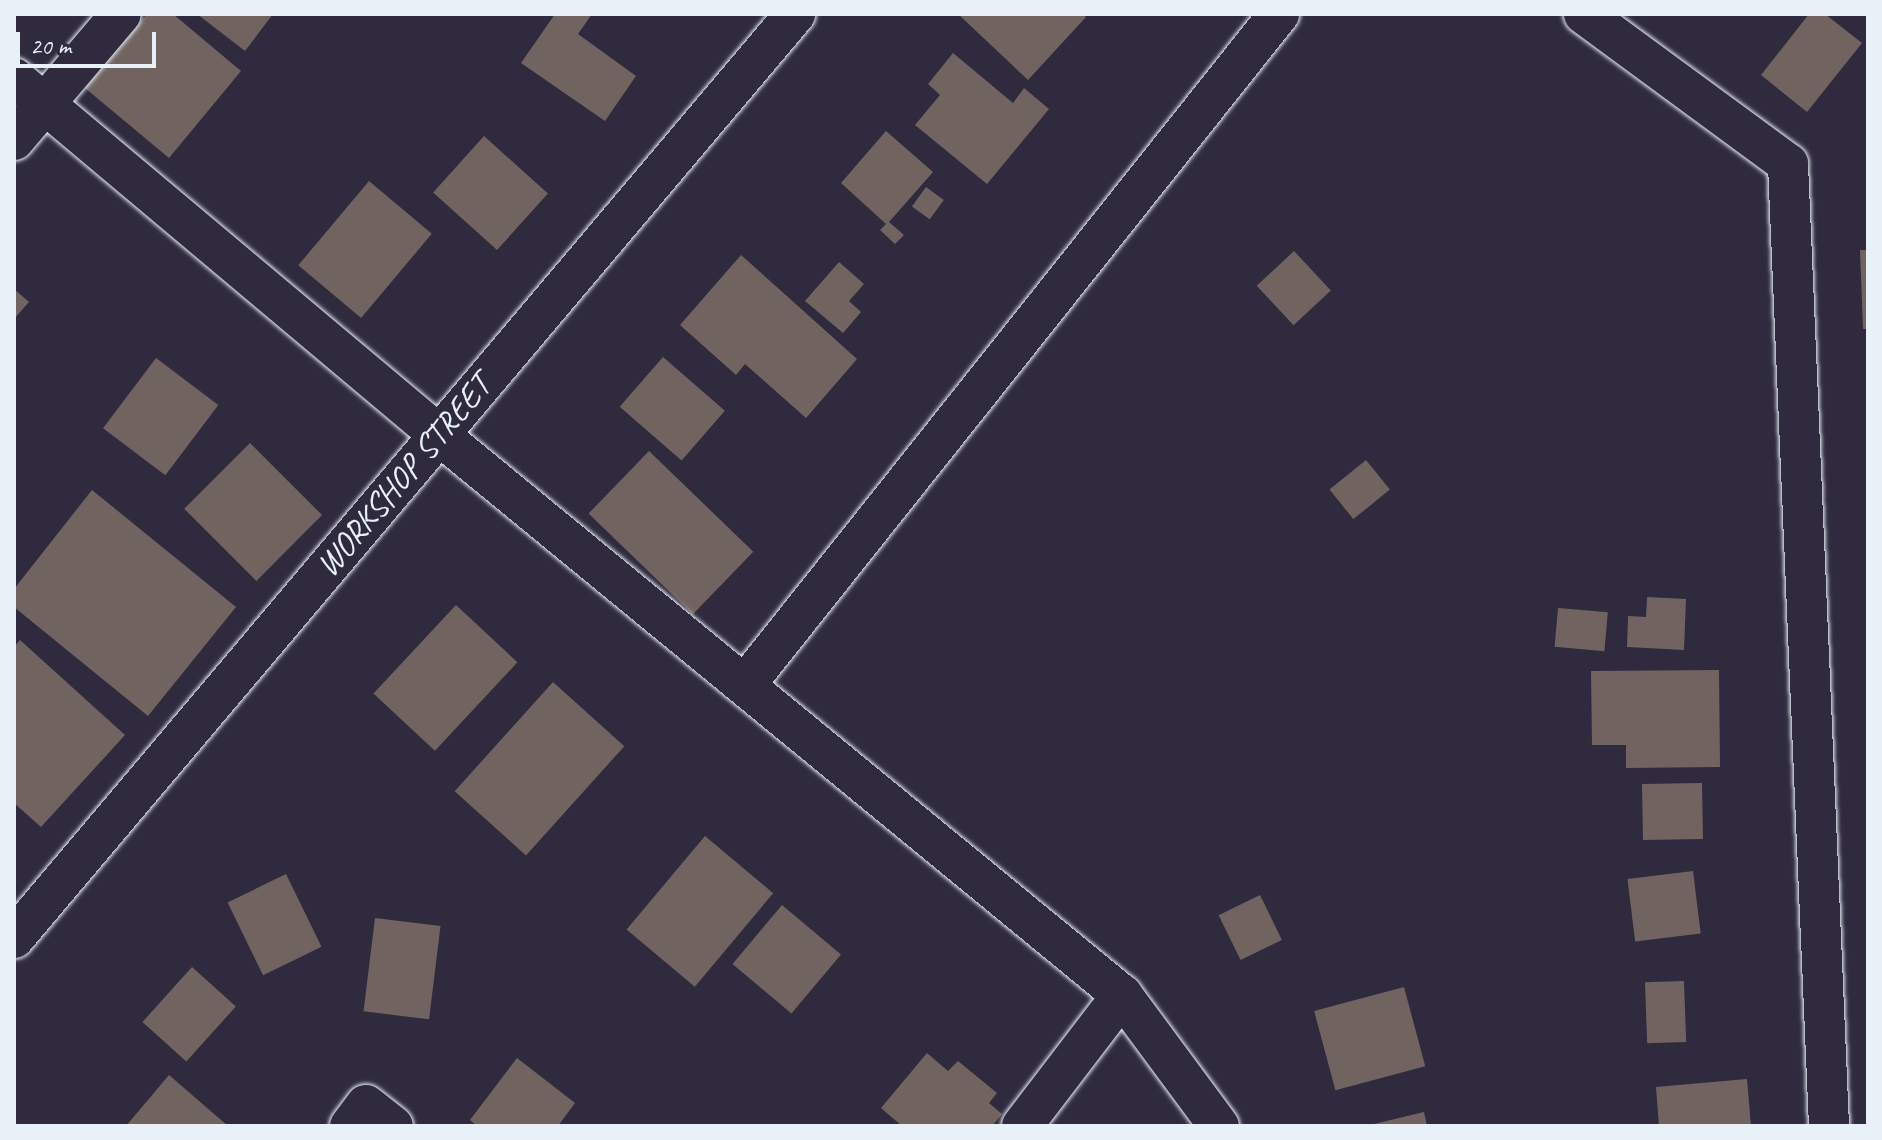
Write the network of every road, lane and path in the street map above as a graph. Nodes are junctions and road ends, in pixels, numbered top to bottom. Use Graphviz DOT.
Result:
graph roads {
  1 [pos="121,14"];
  2 [pos="795,14"];
  3 [pos="1279,14"];
  4 [pos="1584,14"];
  5 [pos="14,78"];
  6 [pos="46,105"];
  7 [pos="14,140"];
  8 [pos="438,434"];
  9 [pos="745,685"];
  10 [pos="14,938"];
  11 [pos="1122,995"];
  12 [pos="350,1126"];
  13 [pos="393,1126"];
  14 [pos="1022,1126"];
  15 [pos="1219,1126"];
  16 [pos="1829,1126"];
  1 -- 6 [label="street"];
  2 -- 8 [label="street, WORKSHOP STREET"];
  3 -- 9 [label="street"];
  4 -- 16 [label="street"];
  5 -- 6 [label="street"];
  6 -- 7 [label="street"];
  6 -- 8 [label="street"];
  8 -- 9 [label="street"];
  8 -- 10 [label="street, WORKSHOP STREET"];
  9 -- 11 [label="street"];
  11 -- 14 [label="street"];
  11 -- 15 [label="street"];
  12 -- 13 [label="street"];
}
